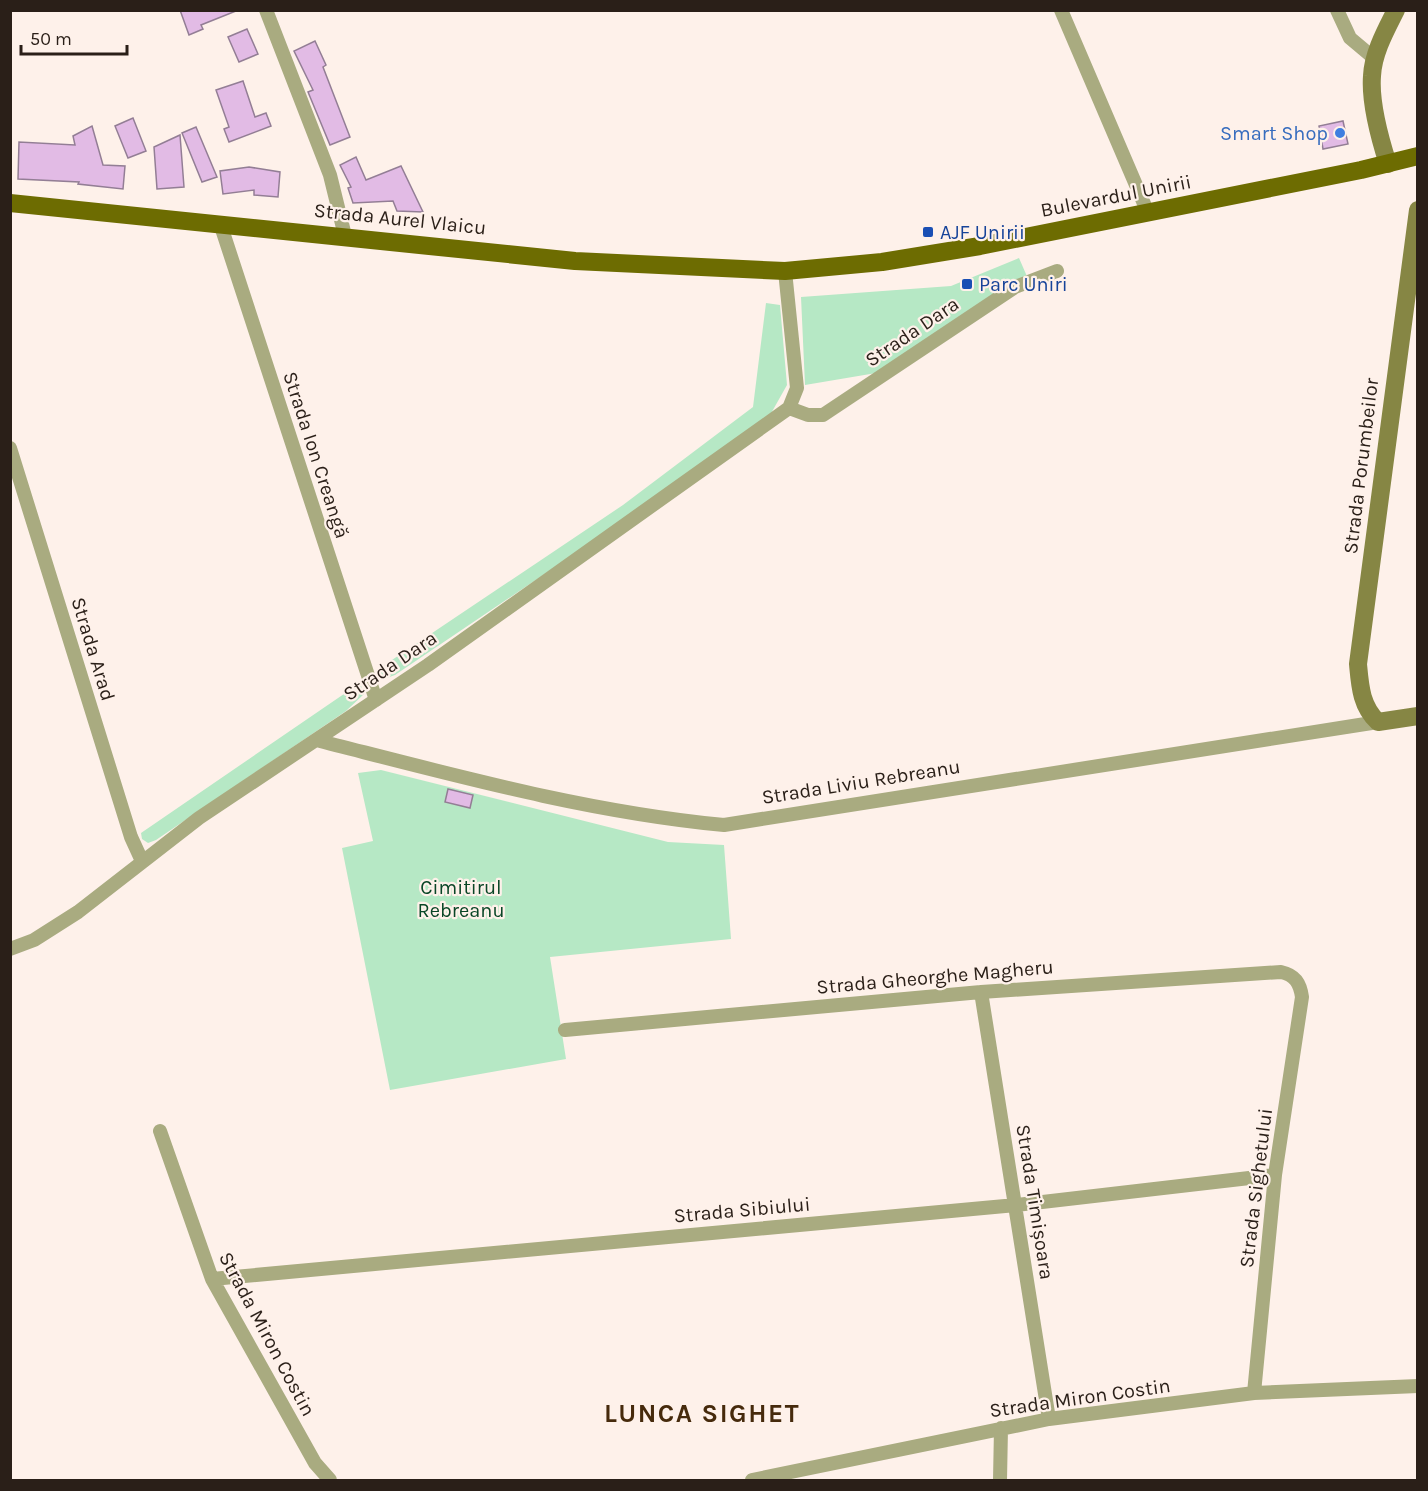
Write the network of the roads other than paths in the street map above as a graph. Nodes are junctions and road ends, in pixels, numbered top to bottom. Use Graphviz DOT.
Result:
graph roads {
  1 [pos="266,10"];
  2 [pos="1061,10"];
  3 [pos="1337,10"];
  4 [pos="1396,10"];
  5 [pos="1375,59"];
  6 [pos="1418,156"];
  7 [pos="1388,164"];
  8 [pos="10,203"];
  9 [pos="1418,210"];
  10 [pos="1148,213"];
  11 [pos="220,223"];
  12 [pos="345,236"];
  13 [pos="785,271"];
  14 [pos="1057,271"];
  15 [pos="789,408"];
  16 [pos="10,448"];
  17 [pos="375,700"];
  18 [pos="1418,716"];
  19 [pos="1378,722"];
  20 [pos="316,740"];
  21 [pos="142,861"];
  22 [pos="10,949"];
  23 [pos="1301,988"];
  24 [pos="981,992"];
  25 [pos="565,1030"];
  26 [pos="160,1131"];
  27 [pos="1275,1175"];
  28 [pos="1016,1205"];
  29 [pos="212,1279"];
  30 [pos="1418,1386"];
  31 [pos="1254,1393"];
  32 [pos="1049,1419"];
  33 [pos="1001,1428"];
  34 [pos="330,1480"];
  35 [pos="752,1480"];
  36 [pos="1000,1480"];
  1 -- 12 [label="street"];
  2 -- 10 [label="street"];
  3 -- 5 [label="street"];
  4 -- 5 [label="main road"];
  5 -- 7 [label="main road"];
  6 -- 7 [label="main road, Bulevardul Unirii"];
  7 -- 10 [label="main road, Bulevardul Unirii"];
  8 -- 11 [label="main road, Strada Aurel Vlaicu"];
  9 -- 19 [label="main road, Strada Porumbeilor"];
  10 -- 13 [label="main road, Bulevardul Unirii"];
  11 -- 12 [label="main road, Strada Aurel Vlaicu"];
  11 -- 17 [label="street, Strada Ion Creangă"];
  12 -- 13 [label="main road, Strada Aurel Vlaicu"];
  13 -- 15 [label="street"];
  14 -- 15 [label="street, Strada Dara"];
  15 -- 17 [label="street, Strada Dara"];
  16 -- 21 [label="street, Strada Arad"];
  17 -- 20 [label="street, Strada Dara"];
  18 -- 19 [label="main road, Strada Liviu Rebreanu"];
  19 -- 20 [label="street, Strada Liviu Rebreanu"];
  20 -- 21 [label="street, Strada Dara"];
  21 -- 22 [label="street, Strada Dara"];
  23 -- 24 [label="street, Strada Gheorghe Magheru"];
  23 -- 27 [label="street, Strada Sighetului"];
  24 -- 25 [label="street, Strada Gheorghe Magheru"];
  24 -- 28 [label="street, Strada Timișoara"];
  26 -- 29 [label="street, Strada Miron Costin"];
  27 -- 28 [label="street, Strada Sibiului"];
  27 -- 31 [label="street, Strada Sighetului"];
  28 -- 29 [label="street, Strada Sibiului"];
  28 -- 32 [label="street, Strada Timișoara"];
  29 -- 34 [label="street, Strada Miron Costin"];
  30 -- 31 [label="street, Strada Miron Costin"];
  31 -- 32 [label="street, Strada Miron Costin"];
  32 -- 33 [label="street, Strada Miron Costin"];
  33 -- 35 [label="street, Strada Miron Costin"];
  33 -- 36 [label="street"];
}
